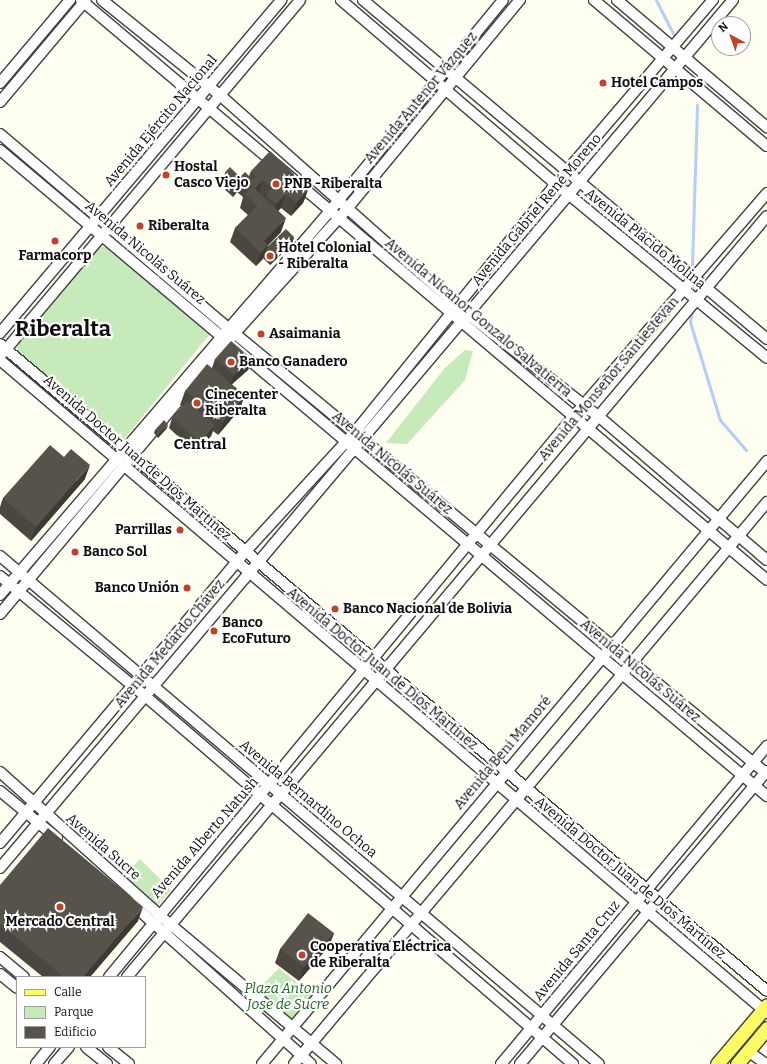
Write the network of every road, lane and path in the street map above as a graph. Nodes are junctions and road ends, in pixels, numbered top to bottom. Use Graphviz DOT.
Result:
graph roads {
  1 [pos="70,0"];
  2 [pos="102,0"];
  3 [pos="281,0"];
  4 [pos="300,0"];
  5 [pos="341,0"];
  6 [pos="363,0"];
  7 [pos="503,0"];
  8 [pos="520,0"];
  9 [pos="594,0"];
  10 [pos="617,0"];
  11 [pos="713,0"];
  12 [pos="733,0"];
  13 [pos="84,1"];
  14 [pos="672,48"];
  15 [pos="683,57"];
  16 [pos="664,58"];
  17 [pos="675,67"];
  18 [pos="443,70"];
  19 [pos="456,80"];
  20 [pos="434,81"];
  21 [pos="0,83"];
  22 [pos="208,86"];
  23 [pos="446,91"];
  24 [pos="222,96"];
  25 [pos="199,98"];
  26 [pos="0,102"];
  27 [pos="212,108"];
  28 [pos="767,127"];
  29 [pos="0,134"];
  30 [pos="767,146"];
  31 [pos="0,150"];
  32 [pos="565,173"];
  33 [pos="556,184"];
  34 [pos="579,184"];
  35 [pos="767,193"];
  36 [pos="569,195"];
  37 [pos="337,202"];
  38 [pos="346,210"];
  39 [pos="329,212"];
  40 [pos="99,216"];
  41 [pos="767,216"];
  42 [pos="338,220"];
  43 [pos="91,225"];
  44 [pos="111,227"];
  45 [pos="103,236"];
  46 [pos="691,277"];
  47 [pos="704,287"];
  48 [pos="682,288"];
  49 [pos="695,298"];
  50 [pos="453,309"];
  51 [pos="464,317"];
  52 [pos="0,333"];
  53 [pos="228,334"];
  54 [pos="767,339"];
  55 [pos="2,349"];
  56 [pos="767,358"];
  57 [pos="0,360"];
  58 [pos="584,404"];
  59 [pos="597,415"];
  60 [pos="574,416"];
  61 [pos="587,426"];
  62 [pos="355,432"];
  63 [pos="364,439"];
  64 [pos="345,442"];
  65 [pos="124,447"];
  66 [pos="356,451"];
  67 [pos="116,456"];
  68 [pos="134,456"];
  69 [pos="767,461"];
  70 [pos="126,465"];
  71 [pos="767,502"];
  72 [pos="718,520"];
  73 [pos="709,531"];
  74 [pos="476,532"];
  75 [pos="739,536"];
  76 [pos="490,543"];
  77 [pos="467,544"];
  78 [pos="728,548"];
  79 [pos="245,552"];
  80 [pos="479,554"];
  81 [pos="0,556"];
  82 [pos="767,560"];
  83 [pos="236,562"];
  84 [pos="257,563"];
  85 [pos="19,572"];
  86 [pos="249,573"];
  87 [pos="0,576"];
  88 [pos="29,580"];
  89 [pos="767,580"];
  90 [pos="10,583"];
  91 [pos="19,592"];
  92 [pos="0,595"];
  93 [pos="0,614"];
  94 [pos="613,645"];
  95 [pos="602,656"];
  96 [pos="373,661"];
  97 [pos="632,661"];
  98 [pos="385,671"];
  99 [pos="622,672"];
  100 [pos="363,673"];
  101 [pos="141,675"];
  102 [pos="375,683"];
  103 [pos="132,685"];
  104 [pos="153,685"];
  105 [pos="144,695"];
  106 [pos="767,746"];
  107 [pos="752,763"];
  108 [pos="0,772"];
  109 [pos="507,773"];
  110 [pos="767,773"];
  111 [pos="742,775"];
  112 [pos="269,785"];
  113 [pos="497,785"];
  114 [pos="755,786"];
  115 [pos="525,789"];
  116 [pos="0,791"];
  117 [pos="279,794"];
  118 [pos="260,796"];
  119 [pos="767,796"];
  120 [pos="516,800"];
  121 [pos="34,801"];
  122 [pos="270,804"];
  123 [pos="25,812"];
  124 [pos="42,818"];
  125 [pos="0,843"];
  126 [pos="0,868"];
  127 [pos="648,888"];
  128 [pos="401,896"];
  129 [pos="659,899"];
  130 [pos="638,901"];
  131 [pos="391,907"];
  132 [pos="648,910"];
  133 [pos="421,913"];
  134 [pos="155,918"];
  135 [pos="412,924"];
  136 [pos="166,927"];
  137 [pos="0,957"];
  138 [pos="0,974"];
  139 [pos="23,976"];
  140 [pos="110,976"];
  141 [pos="128,976"];
  142 [pos="16,987"];
  143 [pos="767,991"];
  144 [pos="766,1009"];
  145 [pos="541,1016"];
  146 [pos="553,1025"];
  147 [pos="531,1028"];
  148 [pos="767,1028"];
  149 [pos="294,1029"];
  150 [pos="542,1038"];
  151 [pos="283,1040"];
  152 [pos="311,1044"];
  153 [pos="49,1048"];
  154 [pos="68,1048"];
  155 [pos="87,1048"];
  156 [pos="109,1048"];
  157 [pos="748,1051"];
  158 [pos="301,1056"];
  159 [pos="36,1064"];
  160 [pos="54,1064"];
  161 [pos="107,1064"];
  162 [pos="129,1064"];
  163 [pos="262,1064"];
  164 [pos="294,1064"];
  165 [pos="311,1064"];
  166 [pos="336,1064"];
  167 [pos="501,1064"];
  168 [pos="520,1064"];
  169 [pos="573,1064"];
  170 [pos="599,1064"];
  171 [pos="717,1064"];
  172 [pos="737,1064"];
  173 [pos="766,1064"];
  1 -- 21 [label="street"];
  2 -- 22 [label="street, Avenida Nicanor Gonzalo Salvatierra"];
  3 -- 22 [label="street, Avenida Ejército Nacional"];
  4 -- 24 [label="street"];
  5 -- 20 [label="street, Avenida Plácido Molina"];
  6 -- 18 [label="street, Avenida Plácido Molina"];
  7 -- 18 [label="street"];
  8 -- 19 [label="street, Avenida Antenor Vázquez"];
  9 -- 16 [label="street"];
  10 -- 14 [label="street"];
  11 -- 14 [label="street, Avenida Gabriel René Moreno"];
  12 -- 15 [label="street, Avenida Gabriel René Moreno"];
  13 -- 25 [label="street, Avenida Nicanor Gonzalo Salvatierra"];
  13 -- 26 [label="street"];
  14 -- 15 [label="street"];
  14 -- 16 [label="street, Avenida Gabriel René Moreno"];
  15 -- 17 [label="street, Avenida Gabriel René Moreno"];
  15 -- 28 [label="street"];
  16 -- 17 [label="street"];
  16 -- 32 [label="street, Avenida Gabriel René Moreno"];
  17 -- 30 [label="street"];
  17 -- 34 [label="street, Avenida Gabriel René Moreno"];
  18 -- 19 [label="street, Avenida Plácido Molina"];
  18 -- 20 [label="street"];
  19 -- 23 [label="street, Avenida Antenor Vázquez"];
  19 -- 32 [label="street, Avenida Plácido Molina"];
  20 -- 23 [label="street, Avenida Plácido Molina"];
  20 -- 37 [label="street"];
  22 -- 24 [label="street, Avenida Nicanor Gonzalo Salvatierra"];
  22 -- 25 [label="street, Avenida Ejército Nacional"];
  23 -- 33 [label="street, Avenida Plácido Molina"];
  23 -- 38 [label="street, Avenida Antenor Vázquez"];
  24 -- 27 [label="street"];
  24 -- 37 [label="street, Avenida Nicanor Gonzalo Salvatierra"];
  25 -- 27 [label="street, Avenida Nicanor Gonzalo Salvatierra"];
  25 -- 40 [label="street, Avenida Ejército Nacional"];
  27 -- 39 [label="street, Avenida Nicanor Gonzalo Salvatierra"];
  27 -- 44 [label="street"];
  29 -- 40 [label="street, Avenida Nicolás Suárez"];
  31 -- 43 [label="street, Avenida Nicolás Suárez"];
  32 -- 33 [label="street, Avenida Gabriel René Moreno"];
  32 -- 34 [label="street, Avenida Plácido Molina"];
  33 -- 36 [label="street, Avenida Plácido Molina"];
  33 -- 50 [label="street, Avenida Gabriel René Moreno"];
  34 -- 36 [label="street, Avenida Gabriel René Moreno"];
  34 -- 46 [label="street, Avenida Plácido Molina"];
  35 -- 46 [label="street, Avenida Monseñor Santiestevan"];
  36 -- 48 [label="street, Avenida Plácido Molina"];
  36 -- 51 [label="street, Avenida Gabriel René Moreno"];
  37 -- 38 [label="street, Avenida Nicanor Gonzalo Salvatierra"];
  37 -- 39 [label="street"];
  38 -- 42 [label="street, Avenida Antenor Vázquez"];
  38 -- 50 [label="street, Avenida Nicanor Gonzalo Salvatierra"];
  39 -- 42 [label="street, Avenida Nicanor Gonzalo Salvatierra"];
  39 -- 53 [label="street"];
  40 -- 43 [label="street, Avenida Ejército Nacional"];
  40 -- 44 [label="street, Avenida Nicolás Suárez"];
  41 -- 47 [label="street, Avenida Monseñor Santiestevan"];
  42 -- 50 [label="street, Avenida Nicanor Gonzalo Salvatierra"];
  42 -- 53 [label="street, Avenida Antenor Vázquez"];
  43 -- 45 [label="street, Avenida Nicolás Suárez"];
  43 -- 52 [label="street, Avenida Ejército Nacional"];
  44 -- 45 [label="street"];
  44 -- 53 [label="street, Avenida Nicolás Suárez"];
  45 -- 53 [label="street, Avenida Nicolás Suárez"];
  45 -- 55 [label="street"];
  46 -- 47 [label="street, Avenida Plácido Molina"];
  46 -- 48 [label="street, Avenida Monseñor Santiestevan"];
  47 -- 49 [label="street, Avenida Monseñor Santiestevan"];
  47 -- 54 [label="street, Avenida Plácido Molina"];
  48 -- 49 [label="street, Avenida Plácido Molina"];
  48 -- 58 [label="street, Avenida Monseñor Santiestevan"];
  49 -- 56 [label="street, Avenida Plácido Molina"];
  49 -- 59 [label="street, Avenida Monseñor Santiestevan"];
  50 -- 51 [label="street, Avenida Nicanor Gonzalo Salvatierra"];
  50 -- 62 [label="street, Avenida Gabriel René Moreno"];
  51 -- 58 [label="street, Avenida Nicanor Gonzalo Salvatierra"];
  51 -- 60 [label="street, Avenida Nicanor Gonzalo Salvatierra"];
  51 -- 63 [label="street, Avenida Gabriel René Moreno"];
  53 -- 62 [label="street, Avenida Nicolás Suárez"];
  53 -- 64 [label="street, Avenida Nicolás Suárez"];
  53 -- 65 [label="street, Avenida Antenor Vázquez"];
  53 -- 68 [label="street, Avenida Antenor Vázquez"];
  55 -- 65 [label="street, Avenida Doctor Juan de Dios Martínez"];
  57 -- 67 [label="street, Avenida Doctor Juan de Dios Martínez"];
  58 -- 59 [label="street, Avenida Nicanor Gonzalo Salvatierra"];
  58 -- 60 [label="street, Avenida Monseñor Santiestevan"];
  59 -- 61 [label="street, Avenida Monseñor Santiestevan"];
  59 -- 72 [label="street, Avenida Nicanor Gonzalo Salvatierra"];
  60 -- 61 [label="street, Avenida Nicanor Gonzalo Salvatierra"];
  60 -- 74 [label="street, Avenida Monseñor Santiestevan"];
  61 -- 73 [label="street, Avenida Nicanor Gonzalo Salvatierra"];
  61 -- 76 [label="street, Avenida Monseñor Santiestevan"];
  62 -- 63 [label="street, Avenida Nicolás Suárez"];
  62 -- 64 [label="street, Avenida Medardo Chávez"];
  63 -- 66 [label="street, Avenida Medardo Chávez"];
  63 -- 74 [label="street, Avenida Nicolás Suárez"];
  64 -- 66 [label="street, Avenida Nicolás Suárez"];
  64 -- 79 [label="street, Avenida Medardo Chávez"];
  65 -- 67 [label="street, Avenida Antenor Vázquez"];
  65 -- 68 [label="street, Avenida Doctor Juan de Dios Martínez"];
  66 -- 77 [label="street, Avenida Nicolás Suárez"];
  66 -- 84 [label="street, Avenida Medardo Chávez"];
  67 -- 70 [label="street, Avenida Doctor Juan de Dios Martínez"];
  67 -- 85 [label="street, Avenida Antenor Vázquez"];
  68 -- 70 [label="street, Avenida Antenor Vázquez"];
  68 -- 79 [label="street, Avenida Doctor Juan de Dios Martínez"];
  69 -- 72 [label="street, Avenida Beni Mamoré"];
  70 -- 83 [label="street, Avenida Doctor Juan de Dios Martínez"];
  70 -- 88 [label="street, Avenida Antenor Vázquez"];
  71 -- 75 [label="street"];
  72 -- 73 [label="street, Avenida Beni Mamoré"];
  72 -- 75 [label="street, Avenida Nicanor Gonzalo Salvatierra"];
  73 -- 78 [label="street, Avenida Nicanor Gonzalo Salvatierra"];
  73 -- 94 [label="street, Avenida Beni Mamoré"];
  74 -- 76 [label="street, Avenida Nicolás Suárez"];
  74 -- 77 [label="street, Avenida Alberto Natush"];
  75 -- 78 [label="street"];
  75 -- 82 [label="street, Avenida Nicanor Gonzalo Salvatierra"];
  76 -- 80 [label="street, Avenida Alberto Natush"];
  76 -- 94 [label="street, Avenida Nicolás Suárez"];
  77 -- 80 [label="street, Avenida Nicolás Suárez"];
  77 -- 96 [label="street, Avenida Alberto Natush"];
  78 -- 89 [label="street, Avenida Nicanor Gonzalo Salvatierra"];
  78 -- 97 [label="street"];
  79 -- 83 [label="street, Avenida Medardo Chávez"];
  79 -- 84 [label="street, Avenida Doctor Juan de Dios Martínez"];
  80 -- 95 [label="street, Avenida Nicolás Suárez"];
  80 -- 98 [label="street, Avenida Alberto Natush"];
  81 -- 85 [label="street, Avenida Bernardino Ochoa"];
  83 -- 86 [label="street, Avenida Doctor Juan de Dios Martínez"];
  83 -- 101 [label="street, Avenida Medardo Chávez"];
  84 -- 86 [label="street, Avenida Medardo Chávez"];
  84 -- 96 [label="street, Avenida Doctor Juan de Dios Martínez"];
  85 -- 88 [label="street, Avenida Bernardino Ochoa"];
  85 -- 90 [label="street, Avenida Antenor Vázquez"];
  86 -- 100 [label="street, Avenida Doctor Juan de Dios Martínez"];
  86 -- 104 [label="street, Avenida Medardo Chávez"];
  87 -- 90 [label="street, Avenida Bernardino Ochoa"];
  88 -- 91 [label="street, Avenida Antenor Vázquez"];
  88 -- 101 [label="street, Avenida Bernardino Ochoa"];
  90 -- 91 [label="street, Avenida Bernardino Ochoa"];
  90 -- 92 [label="street, Avenida Antenor Vázquez"];
  91 -- 93 [label="street, Avenida Antenor Vázquez"];
  91 -- 103 [label="street, Avenida Bernardino Ochoa"];
  94 -- 95 [label="street, Avenida Beni Mamoré"];
  94 -- 97 [label="street, Avenida Nicolás Suárez"];
  95 -- 99 [label="street, Avenida Nicolás Suárez"];
  95 -- 109 [label="street, Avenida Beni Mamoré"];
  96 -- 98 [label="street, Avenida Doctor Juan de Dios Martínez"];
  96 -- 100 [label="street, Avenida Alberto Natush"];
  97 -- 99 [label="street"];
  97 -- 107 [label="street, Avenida Nicolás Suárez"];
  98 -- 102 [label="street, Avenida Alberto Natush"];
  98 -- 109 [label="street, Avenida Doctor Juan de Dios Martínez"];
  99 -- 111 [label="street, Avenida Nicolás Suárez"];
  99 -- 115 [label="street"];
  100 -- 102 [label="street, Avenida Doctor Juan de Dios Martínez"];
  100 -- 112 [label="street, Avenida Alberto Natush"];
  101 -- 103 [label="street, Avenida Medardo Chávez"];
  101 -- 104 [label="street, Avenida Bernardino Ochoa"];
  102 -- 113 [label="street, Avenida Doctor Juan de Dios Martínez"];
  102 -- 117 [label="street, Avenida Alberto Natush"];
  103 -- 105 [label="street, Avenida Bernardino Ochoa"];
  103 -- 121 [label="street, Avenida Medardo Chávez"];
  104 -- 105 [label="street, Avenida Medardo Chávez"];
  104 -- 112 [label="street, Avenida Bernardino Ochoa"];
  105 -- 118 [label="street, Avenida Bernardino Ochoa"];
  105 -- 124 [label="street, Avenida Medardo Chávez"];
  106 -- 107 [label="street, Avenida Santa Cruz"];
  107 -- 110 [label="street, Avenida Nicolás Suárez"];
  107 -- 111 [label="street, Avenida Santa Cruz"];
  108 -- 121 [label="street, Avenida Sucre"];
  109 -- 113 [label="street, Avenida Beni Mamoré"];
  109 -- 115 [label="street, Avenida Doctor Juan de Dios Martínez"];
  110 -- 114 [label="street, Avenida Santa Cruz"];
  111 -- 114 [label="street, Avenida Nicolás Suárez"];
  111 -- 127 [label="street, Avenida Santa Cruz"];
  112 -- 117 [label="street, Avenida Bernardino Ochoa"];
  112 -- 118 [label="street, Avenida Alberto Natush"];
  113 -- 120 [label="street, Avenida Doctor Juan de Dios Martínez"];
  113 -- 128 [label="street, Avenida Beni Mamoré"];
  114 -- 119 [label="street, Avenida Nicolás Suárez"];
  114 -- 129 [label="street, Avenida Santa Cruz"];
  115 -- 120 [label="street"];
  115 -- 127 [label="street, Avenida Doctor Juan de Dios Martínez"];
  116 -- 123 [label="street, Avenida Sucre"];
  117 -- 122 [label="street, Avenida Alberto Natush"];
  117 -- 128 [label="street, Avenida Bernardino Ochoa"];
  118 -- 122 [label="street, Avenida Bernardino Ochoa"];
  118 -- 134 [label="street, Avenida Alberto Natush"];
  120 -- 130 [label="street, Avenida Doctor Juan de Dios Martínez"];
  120 -- 133 [label="street"];
  121 -- 123 [label="street, Avenida Medardo Chávez"];
  121 -- 124 [label="street, Avenida Sucre"];
  122 -- 131 [label="street, Avenida Bernardino Ochoa"];
  122 -- 136 [label="street, Avenida Alberto Natush"];
  123 -- 124 [label="street, Avenida Sucre"];
  123 -- 125 [label="street, Avenida Medardo Chávez"];
  124 -- 126 [label="street, Avenida Medardo Chávez"];
  124 -- 134 [label="street, Avenida Sucre"];
  127 -- 129 [label="street, Avenida Doctor Juan de Dios Martínez"];
  127 -- 130 [label="street, Avenida Santa Cruz"];
  128 -- 131 [label="street, Avenida Beni Mamoré"];
  128 -- 133 [label="street, Avenida Bernardino Ochoa"];
  129 -- 132 [label="street, Avenida Santa Cruz"];
  129 -- 143 [label="street, Avenida Doctor Juan de Dios Martínez"];
  130 -- 132 [label="street, Avenida Doctor Juan de Dios Martínez"];
  130 -- 145 [label="street, Avenida Santa Cruz"];
  131 -- 135 [label="street, Avenida Bernardino Ochoa"];
  131 -- 149 [label="street, Avenida Beni Mamoré"];
  132 -- 144 [label="street, Avenida Doctor Juan de Dios Martínez"];
  132 -- 146 [label="street, Avenida Santa Cruz"];
  133 -- 135 [label="street"];
  133 -- 145 [label="street, Avenida Bernardino Ochoa"];
  134 -- 136 [label="street, Avenida Sucre"];
  134 -- 140 [label="street, Avenida Alberto Natush"];
  135 -- 147 [label="street, Avenida Bernardino Ochoa"];
  135 -- 152 [label="street"];
  136 -- 141 [label="street, Avenida Alberto Natush"];
  136 -- 149 [label="street, Avenida Sucre"];
  136 -- 151 [label="street, Avenida Sucre"];
  137 -- 139 [label="street"];
  138 -- 142 [label="street"];
  144 -- 171 [label="main road"];
  145 -- 146 [label="street, Avenida Bernardino Ochoa"];
  145 -- 147 [label="street, Avenida Santa Cruz"];
  146 -- 150 [label="street, Avenida Santa Cruz"];
  146 -- 170 [label="street, Avenida Bernardino Ochoa"];
  147 -- 150 [label="street, Avenida Bernardino Ochoa"];
  147 -- 167 [label="street, Avenida Santa Cruz"];
  148 -- 157 [label="main road"];
  149 -- 151 [label="street, Avenida Beni Mamoré"];
  149 -- 152 [label="street, Avenida Sucre"];
  150 -- 168 [label="street, Avenida Santa Cruz"];
  150 -- 169 [label="street, Avenida Bernardino Ochoa"];
  151 -- 158 [label="street, Avenida Sucre"];
  151 -- 163 [label="street, Avenida Beni Mamoré"];
  152 -- 158 [label="street"];
  152 -- 166 [label="street, Avenida Sucre"];
  153 -- 159 [label="street"];
  154 -- 160 [label="street"];
  155 -- 161 [label="street"];
  156 -- 162 [label="street"];
  157 -- 172 [label="main road"];
  157 -- 173 [label="street"];
  158 -- 164 [label="street"];
  158 -- 165 [label="street, Avenida Sucre"];
}
